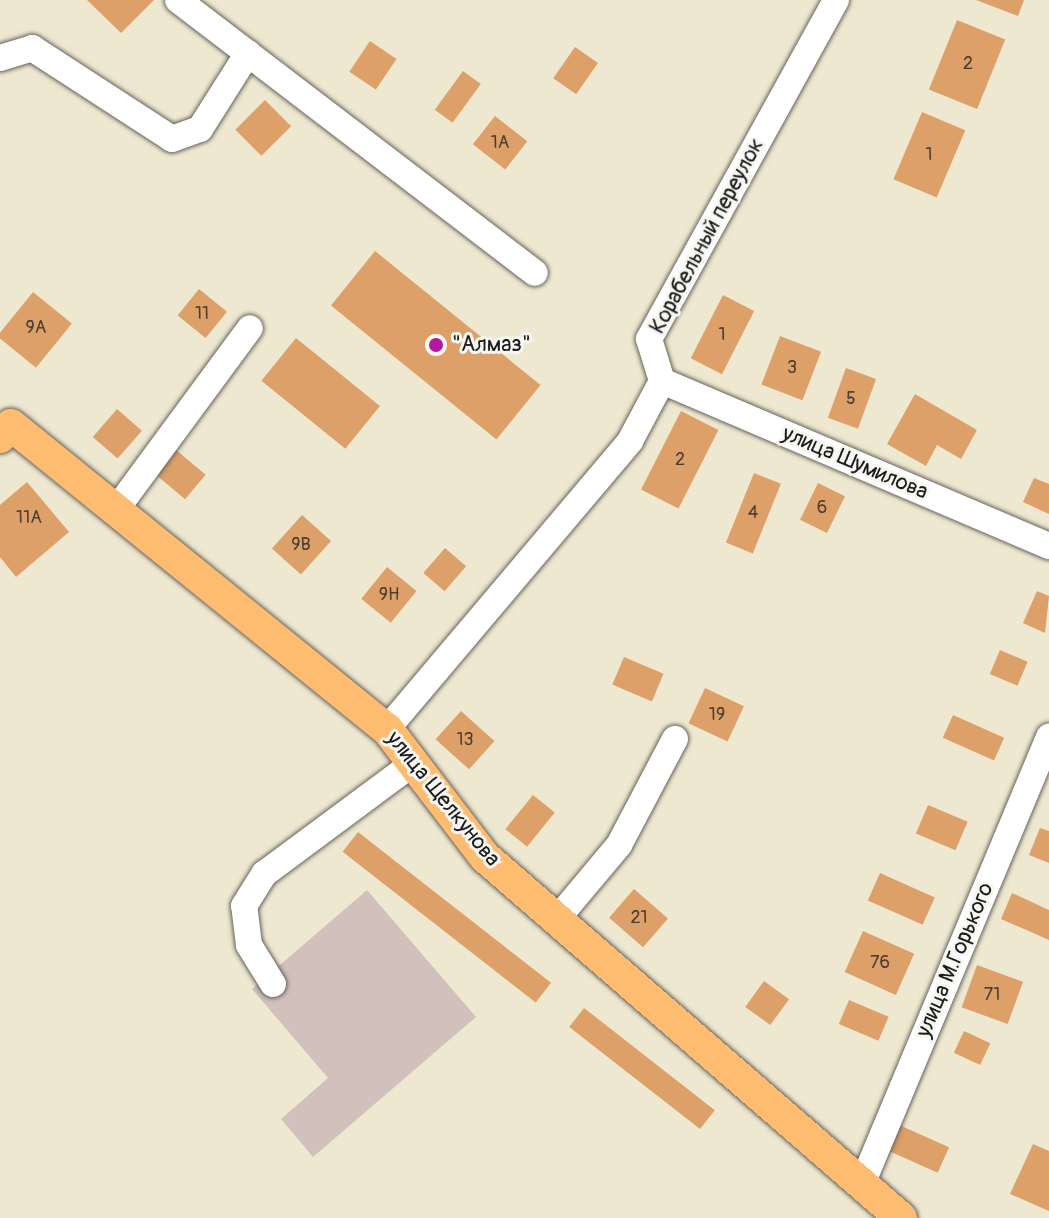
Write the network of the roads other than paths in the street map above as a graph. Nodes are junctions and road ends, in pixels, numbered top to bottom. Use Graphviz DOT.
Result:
graph roads {
  1 [pos="178,0"];
  2 [pos="836,0"];
  3 [pos="248,53"];
  4 [pos="0,58"];
  5 [pos="535,273"];
  6 [pos="250,328"];
  7 [pos="662,381"];
  8 [pos="4,426"];
  9 [pos="118,507"];
  10 [pos="1049,546"];
  11 [pos="387,729"];
  12 [pos="1049,736"];
  13 [pos="675,739"];
  14 [pos="411,765"];
  15 [pos="557,919"];
  16 [pos="273,984"];
  17 [pos="862,1184"];
  18 [pos="901,1218"];
  1 -- 3 [label="street"];
  2 -- 7 [label="street, Корабельный переулок"];
  3 -- 4 [label="street"];
  3 -- 5 [label="street"];
  6 -- 9 [label="street"];
  7 -- 10 [label="street, улица Шумилова"];
  7 -- 11 [label="street"];
  8 -- 9 [label="main road, улица Щелкунова"];
  9 -- 11 [label="main road, улица Щелкунова"];
  11 -- 14 [label="main road, улица Щелкунова"];
  12 -- 17 [label="street, улица М.Горького"];
  13 -- 15 [label="street"];
  14 -- 15 [label="main road, улица Щелкунова"];
  14 -- 16 [label="street"];
  15 -- 17 [label="main road, улица Щелкунова"];
  17 -- 18 [label="main road, улица Щелкунова"];
}
